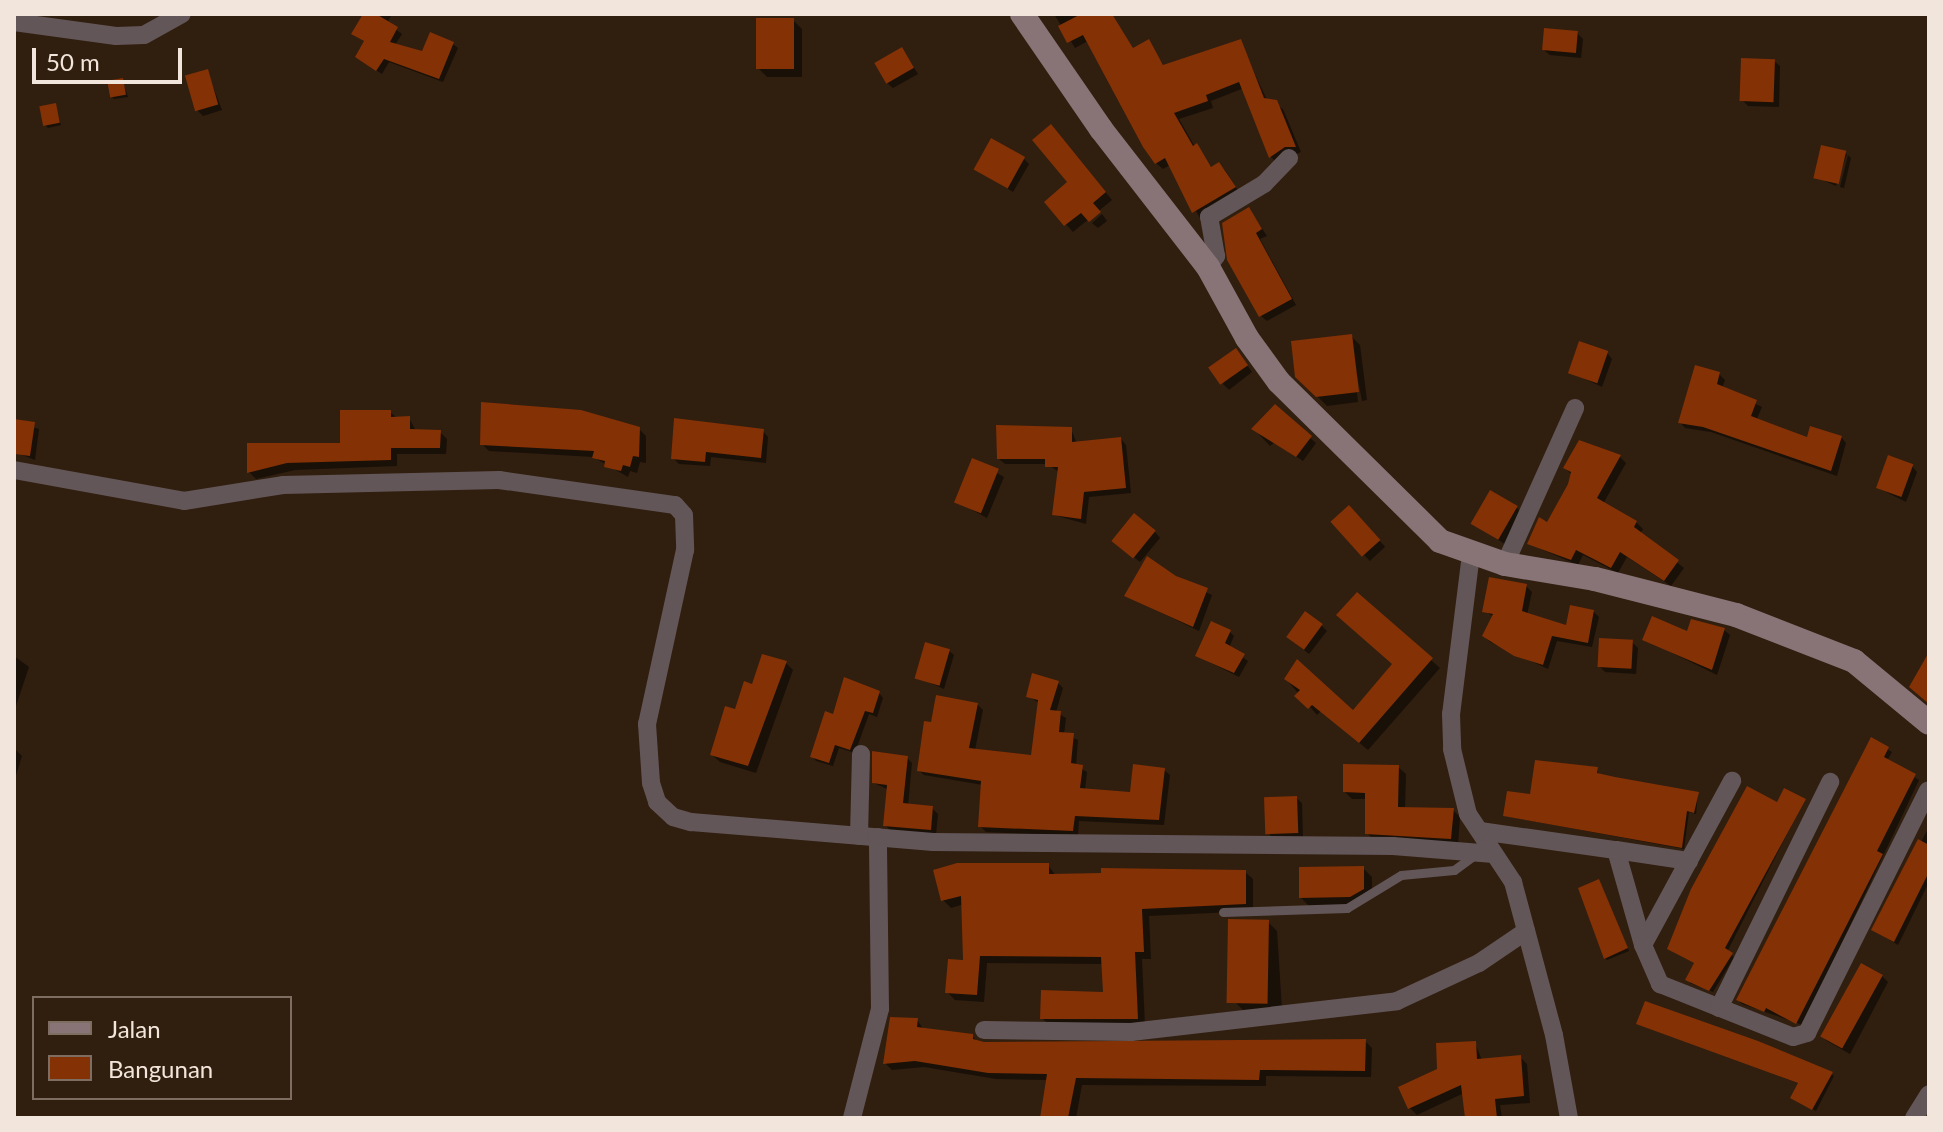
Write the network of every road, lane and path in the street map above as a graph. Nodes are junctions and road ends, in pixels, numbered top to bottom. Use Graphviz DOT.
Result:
graph roads {
  1 [pos="182,14"];
  2 [pos="1022,14"];
  3 [pos="14,22"];
  4 [pos="1289,158"];
  5 [pos="1208,267"];
  6 [pos="1575,408"];
  7 [pos="14,470"];
  8 [pos="1471,554"];
  9 [pos="1505,564"];
  10 [pos="1929,723"];
  11 [pos="861,754"];
  12 [pos="1732,781"];
  13 [pos="1830,782"];
  14 [pos="1928,790"];
  15 [pos="1480,831"];
  16 [pos="868,837"];
  17 [pos="1616,850"];
  18 [pos="1486,854"];
  19 [pos="1689,861"];
  20 [pos="1223,912"];
  21 [pos="1526,931"];
  22 [pos="1643,945"];
  23 [pos="1719,1008"];
  24 [pos="984,1030"];
  25 [pos="1929,1094"];
  26 [pos="852,1118"];
  27 [pos="1569,1118"];
  28 [pos="1914,1118"];
  1 -- 3 [label="street"];
  2 -- 5 [label="street"];
  4 -- 5 [label="street"];
  5 -- 8 [label="street"];
  6 -- 9 [label="street"];
  7 -- 16 [label="street"];
  8 -- 9 [label="street"];
  8 -- 15 [label="street"];
  9 -- 10 [label="street"];
  11 -- 16 [label="street"];
  12 -- 19 [label="street"];
  13 -- 23 [label="street"];
  14 -- 23 [label="street"];
  15 -- 17 [label="street"];
  15 -- 18 [label="street"];
  16 -- 18 [label="street"];
  16 -- 26 [label="street"];
  17 -- 19 [label="street"];
  17 -- 22 [label="street"];
  18 -- 20 [label="lane"];
  18 -- 21 [label="street"];
  19 -- 22 [label="street"];
  21 -- 24 [label="street"];
  21 -- 27 [label="street"];
  22 -- 23 [label="street"];
  25 -- 28 [label="street"];
}
